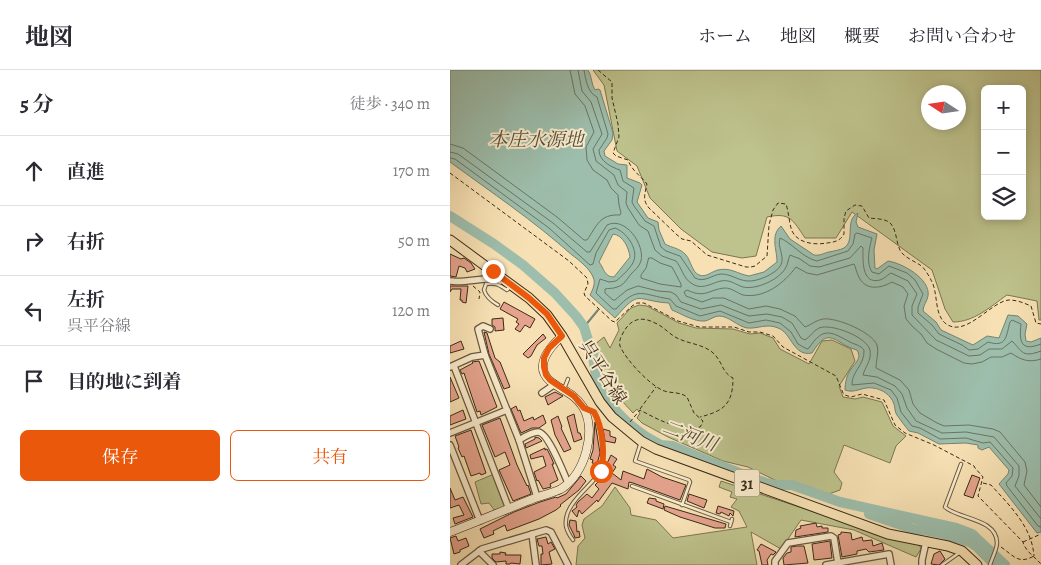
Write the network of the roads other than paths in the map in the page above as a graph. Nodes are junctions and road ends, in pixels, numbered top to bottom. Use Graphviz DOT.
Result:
graph roads {
  1 [pos="450,240"];
  2 [pos="450,281"];
  3 [pos="511,286"];
  4 [pos="498,305"];
  5 [pos="490,329"];
  6 [pos="562,336"];
  7 [pos="485,355"];
  8 [pos="452,367"];
  9 [pos="568,379"];
  10 [pos="555,384"];
  11 [pos="564,389"];
  12 [pos="542,393"];
  13 [pos="584,408"];
  14 [pos="507,410"];
  15 [pos="476,422"];
  16 [pos="450,433"];
  17 [pos="519,440"];
  18 [pos="641,441"];
  19 [pos="450,445"];
  20 [pos="961,464"];
  21 [pos="568,483"];
  22 [pos="632,486"];
  23 [pos="537,497"];
  24 [pos="682,505"];
  25 [pos="510,509"];
  26 [pos="480,521"];
  27 [pos="730,526"];
  28 [pos="450,531"];
  29 [pos="532,534"];
  30 [pos="573,540"];
  31 [pos="926,542"];
  32 [pos="479,551"];
  33 [pos="962,551"];
  34 [pos="838,563"];
  35 [pos="461,565"];
  36 [pos="493,565"];
  37 [pos="536,565"];
  38 [pos="568,565"];
  39 [pos="775,565"];
  40 [pos="826,565"];
  41 [pos="891,565"];
  42 [pos="922,565"];
  43 [pos="942,565"];
  44 [pos="977,565"];
  45 [pos="990,565"];
  1 -- 3 [label="main road, 呉平谷線 / 31"];
  2 -- 3 [label="street"];
  3 -- 4 [label="lane"];
  3 -- 6 [label="main road, 呉平谷線 / 31"];
  5 -- 7 [label="street"];
  6 -- 10 [label="street"];
  6 -- 18 [label="main road, 呉平谷線 / 31"];
  7 -- 8 [label="street"];
  7 -- 14 [label="street"];
  8 -- 15 [label="street"];
  9 -- 11 [label="lane"];
  10 -- 11 [label="street"];
  10 -- 12 [label="street"];
  11 -- 13 [label="street"];
  13 -- 21 [label="street"];
  13 -- 30 [label="lane"];
  14 -- 15 [label="street"];
  14 -- 17 [label="street"];
  15 -- 16 [label="street"];
  15 -- 25 [label="street"];
  17 -- 21 [label="street"];
  17 -- 23 [label="street"];
  18 -- 24 [label="lane"];
  18 -- 31 [label="main road, 呉平谷線 / 31"];
  19 -- 26 [label="street"];
  20 -- 45 [label="lane"];
  21 -- 23 [label="street"];
  22 -- 24 [label="lane"];
  23 -- 25 [label="street"];
  24 -- 27 [label="lane"];
  25 -- 26 [label="street"];
  26 -- 28 [label="street"];
  29 -- 32 [label="street"];
  29 -- 37 [label="street"];
  29 -- 38 [label="street"];
  31 -- 33 [label="main road, 呉平谷線 / 31"];
  31 -- 42 [label="street"];
  32 -- 35 [label="street"];
  32 -- 36 [label="street"];
  33 -- 43 [label="lane"];
  33 -- 44 [label="main road, 呉平谷線 / 31"];
  34 -- 39 [label="street"];
  34 -- 40 [label="street"];
  34 -- 41 [label="street"];
}
